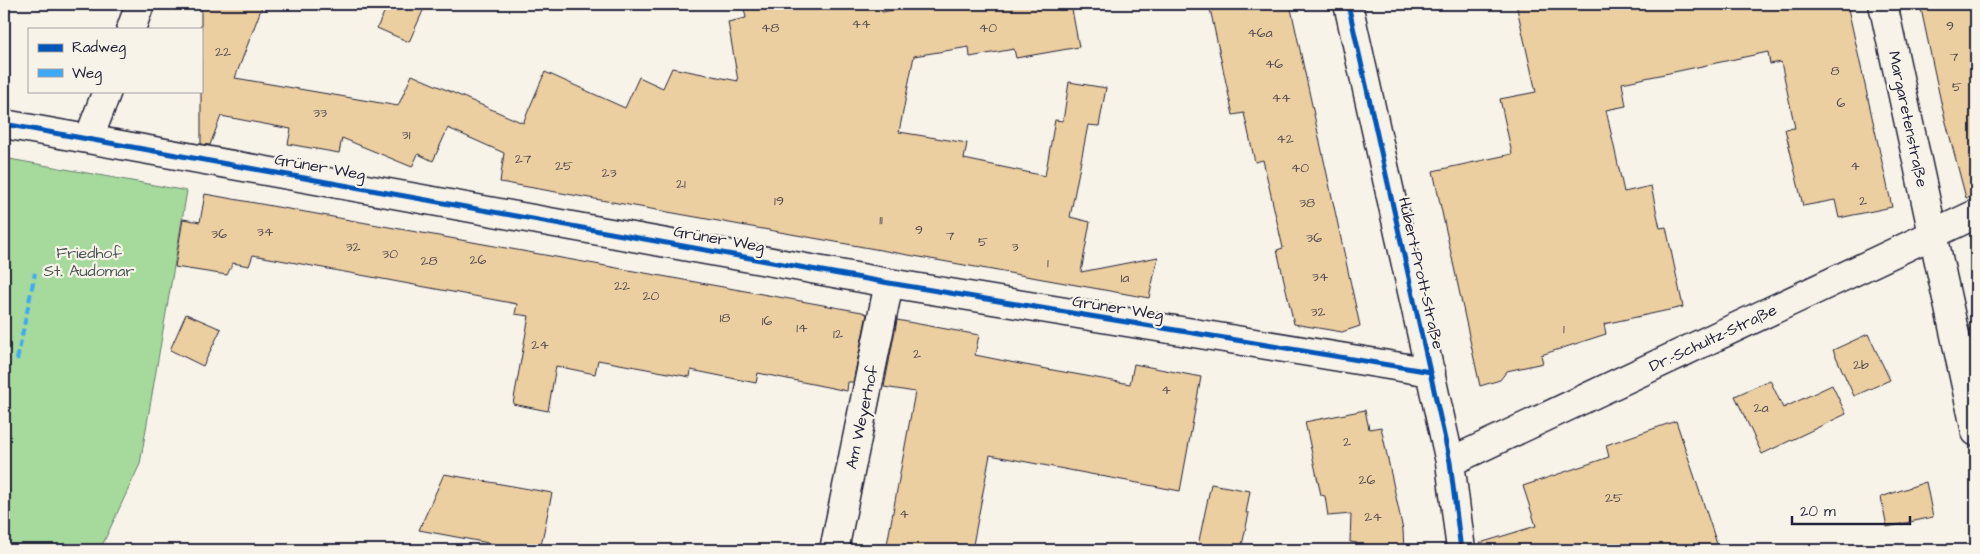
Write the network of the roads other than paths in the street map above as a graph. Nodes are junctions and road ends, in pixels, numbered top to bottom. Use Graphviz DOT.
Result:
graph roads {
  1 [pos="140,4"];
  2 [pos="1348,4"];
  3 [pos="1882,4"];
  4 [pos="131,28"];
  5 [pos="107,92"];
  6 [pos="4,124"];
  7 [pos="89,138"];
  8 [pos="1976,214"];
  9 [pos="1933,234"];
  10 [pos="889,283"];
  11 [pos="1431,372"];
  12 [pos="1976,432"];
  13 [pos="1450,462"];
  14 [pos="834,550"];
  15 [pos="1461,550"];
  1 -- 4 [label="street"];
  2 -- 11 [label="street, Hubert-Prott-Straße"];
  3 -- 9 [label="street, Margaretenstraße"];
  5 -- 7 [label="street"];
  6 -- 7 [label="street, Grüner Weg"];
  7 -- 10 [label="street, Grüner Weg"];
  8 -- 9 [label="street, Dr.-Schultz-Straße"];
  9 -- 12 [label="street, Margaretenstraße"];
  9 -- 13 [label="street, Dr.-Schultz-Straße"];
  10 -- 11 [label="street, Grüner Weg"];
  10 -- 14 [label="street, Am Weyerhof"];
  11 -- 13 [label="street, Hubert-Prott-Straße"];
  13 -- 15 [label="street, Hubert-Prott-Straße"];
}
